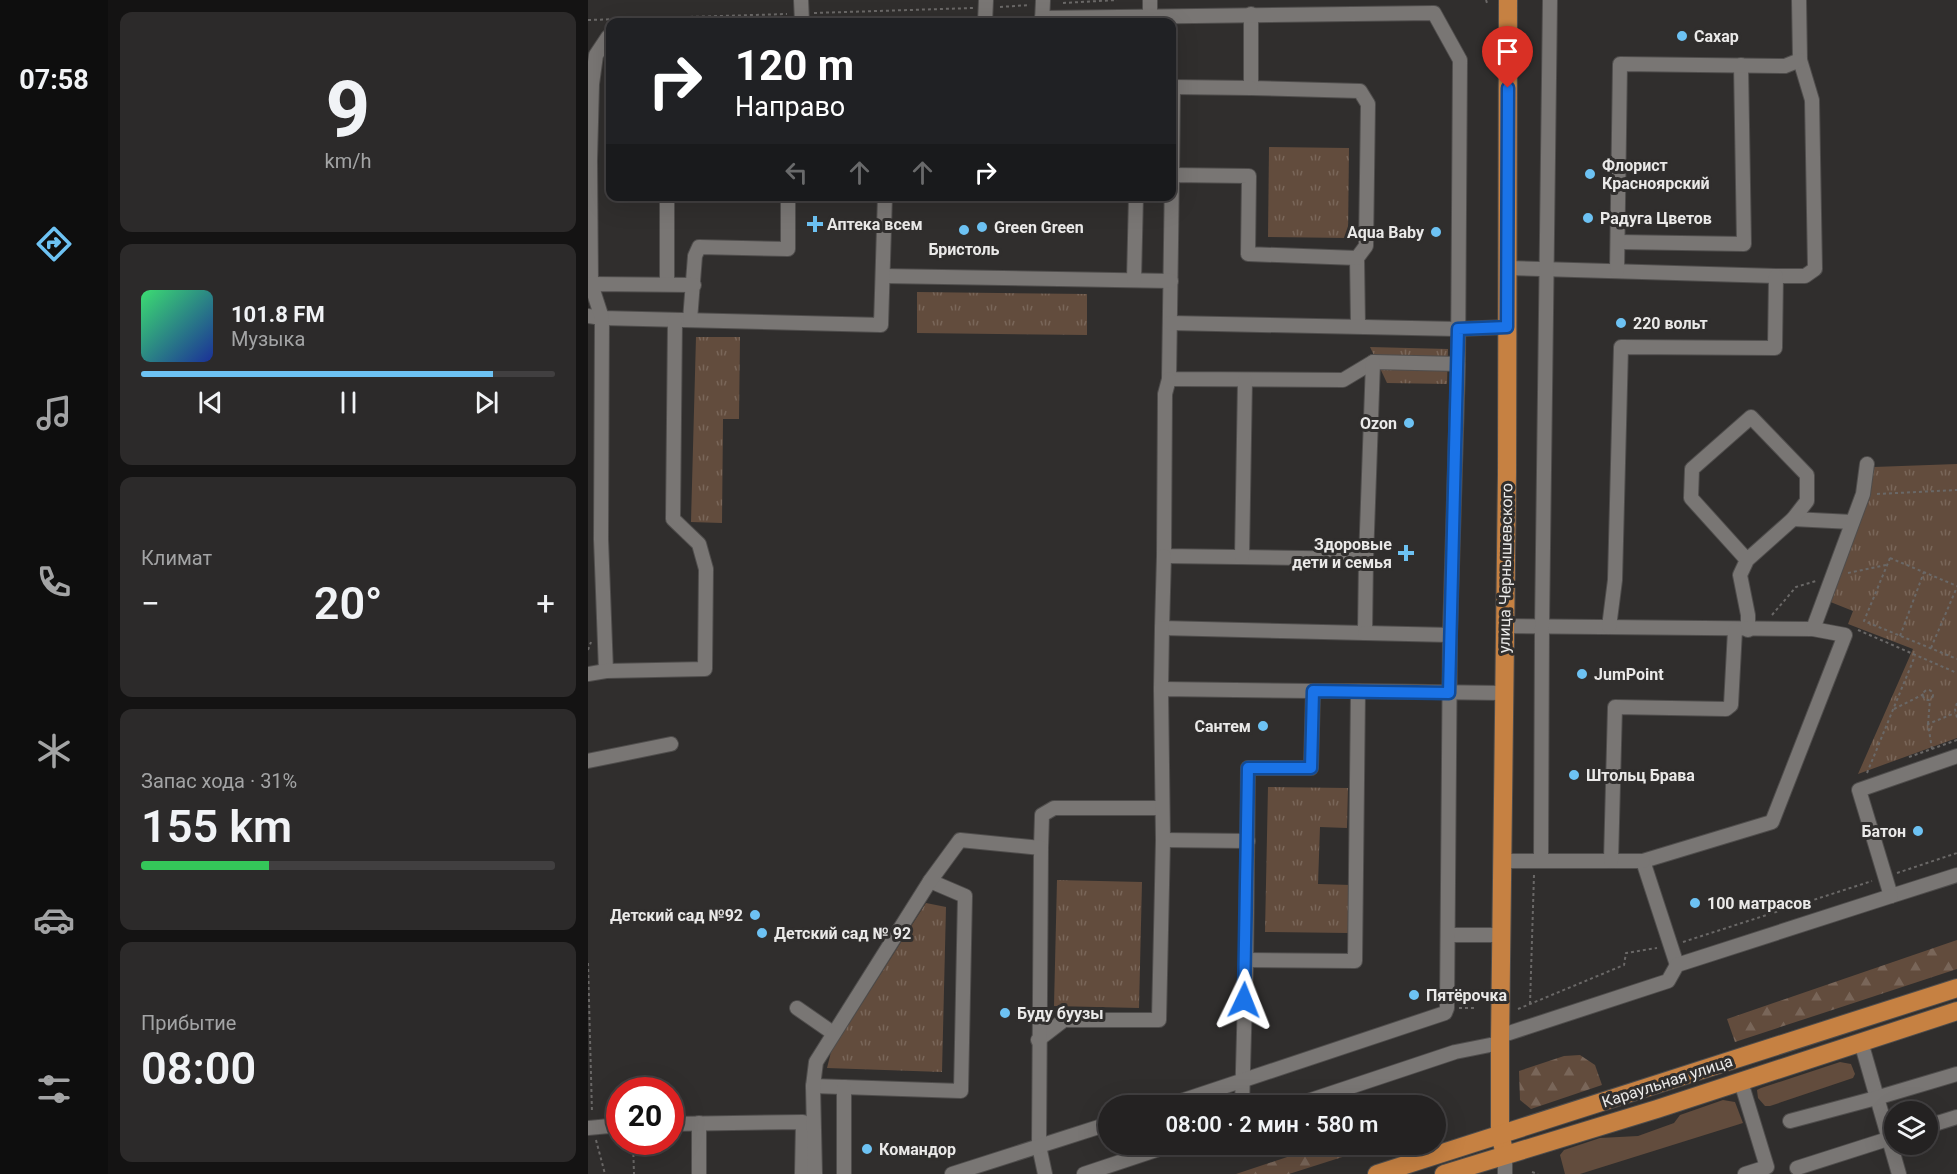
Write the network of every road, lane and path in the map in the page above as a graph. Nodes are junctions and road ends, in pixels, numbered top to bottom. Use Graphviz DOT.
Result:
graph roads {
  1 [pos="1117,0"];
  2 [pos="1150,0"];
  3 [pos="1508,0"];
  4 [pos="1550,0"];
  5 [pos="1799,0"];
  6 [pos="986,4"];
  7 [pos="1042,11"];
  8 [pos="802,12"];
  9 [pos="1251,14"];
  10 [pos="1150,15"];
  11 [pos="642,18"];
  12 [pos="606,19"];
  13 [pos="588,20"];
  14 [pos="606,40"];
  15 [pos="1800,60"];
  16 [pos="1742,65"];
  17 [pos="1176,87"];
  18 [pos="1251,88"];
  19 [pos="589,160"];
  20 [pos="1176,175"];
  21 [pos="668,201"];
  22 [pos="788,201"];
  23 [pos="885,201"];
  24 [pos="1136,201"];
  25 [pos="1172,201"];
  26 [pos="1618,242"];
  27 [pos="1357,258"];
  28 [pos="1507,268"];
  29 [pos="1548,270"];
  30 [pos="1617,271"];
  31 [pos="884,276"];
  32 [pos="1776,276"];
  33 [pos="1134,280"];
  34 [pos="1171,281"];
  35 [pos="591,284"];
  36 [pos="667,284"];
  37 [pos="693,285"];
  38 [pos="588,316"];
  39 [pos="602,318"];
  40 [pos="675,320"];
  41 [pos="690,320"];
  42 [pos="1170,323"];
  43 [pos="1358,326"];
  44 [pos="1507,327"];
  45 [pos="1458,329"];
  46 [pos="1373,362"];
  47 [pos="1458,364"];
  48 [pos="1169,379"];
  49 [pos="1245,380"];
  50 [pos="1867,464"];
  51 [pos="1957,490"];
  52 [pos="1863,494"];
  53 [pos="1792,519"];
  54 [pos="1852,522"];
  55 [pos="1164,556"];
  56 [pos="1242,557"];
  57 [pos="1366,559"];
  58 [pos="1747,560"];
  59 [pos="1887,565"];
  60 [pos="1924,572"];
  61 [pos="1833,576"];
  62 [pos="1957,586"];
  63 [pos="1748,615"];
  64 [pos="1504,626"];
  65 [pos="1542,627"];
  66 [pos="1609,627"];
  67 [pos="1162,628"];
  68 [pos="1813,629"];
  69 [pos="1741,630"];
  70 [pos="1365,633"];
  71 [pos="1450,634"];
  72 [pos="1845,635"];
  73 [pos="1900,636"];
  74 [pos="1931,649"];
  75 [pos="1915,656"];
  76 [pos="1957,659"];
  77 [pos="606,671"];
  78 [pos="1957,673"];
  79 [pos="588,674"];
  80 [pos="1161,689"];
  81 [pos="1313,691"];
  82 [pos="1358,691"];
  83 [pos="1449,693"];
  84 [pos="1503,693"];
  85 [pos="1924,694"];
  86 [pos="1930,700"];
  87 [pos="1957,703"];
  88 [pos="1893,710"];
  89 [pos="1955,714"];
  90 [pos="1957,718"];
  91 [pos="1928,724"];
  92 [pos="671,744"];
  93 [pos="1932,749"];
  94 [pos="1957,756"];
  95 [pos="588,761"];
  96 [pos="1859,790"];
  97 [pos="1161,808"];
  98 [pos="1162,840"];
  99 [pos="1248,841"];
  100 [pos="1041,848"];
  101 [pos="1957,853"];
  102 [pos="1541,860"];
  103 [pos="1502,861"];
  104 [pos="1611,861"];
  105 [pos="1643,861"];
  106 [pos="1957,875"];
  107 [pos="1886,876"];
  108 [pos="930,881"];
  109 [pos="1892,896"];
  110 [pos="1448,935"];
  111 [pos="1501,935"];
  112 [pos="1670,946"];
  113 [pos="1246,960"];
  114 [pos="588,963"];
  115 [pos="1677,965"];
  116 [pos="1957,988"];
  117 [pos="797,1008"];
  118 [pos="1518,1009"];
  119 [pos="1957,1011"];
  120 [pos="833,1033"];
  121 [pos="1038,1040"];
  122 [pos="1500,1040"];
  123 [pos="1861,1042"];
  124 [pos="1957,1074"];
  125 [pos="1241,1082"];
  126 [pos="1741,1082"];
  127 [pos="813,1086"];
  128 [pos="844,1087"];
  129 [pos="1200,1095"];
  130 [pos="1242,1095"];
  131 [pos="1326,1095"];
  132 [pos="1876,1098"];
  133 [pos="1957,1117"];
  134 [pos="1884,1119"];
  135 [pos="1790,1121"];
  136 [pos="699,1123"];
  137 [pos="1938,1123"];
  138 [pos="684,1124"];
  139 [pos="606,1126"];
  140 [pos="1098,1127"];
  141 [pos="590,1128"];
  142 [pos="1500,1135"];
  143 [pos="1884,1140"];
  144 [pos="1039,1146"];
  145 [pos="1505,1154"];
  146 [pos="633,1155"];
  147 [pos="1141,1155"];
  148 [pos="1895,1155"];
  149 [pos="1797,1168"];
  150 [pos="1768,1171"];
  151 [pos="1532,1172"];
  152 [pos="605,1174"];
  153 [pos="634,1174"];
  154 [pos="699,1174"];
  155 [pos="802,1174"];
  156 [pos="815,1174"];
  157 [pos="844,1174"];
  158 [pos="952,1174"];
  159 [pos="1045,1174"];
  160 [pos="1084,1174"];
  161 [pos="1377,1174"];
  162 [pos="1444,1174"];
  163 [pos="1505,1174"];
  164 [pos="1538,1174"];
  165 [pos="1745,1174"];
  166 [pos="1899,1174"];
  1 -- 7 [label="path"];
  2 -- 10 [label="lane"];
  3 -- 28 [label="main road, улица Чернышевского"];
  4 -- 29 [label="lane"];
  5 -- 15 [label="lane"];
  6 -- 7 [label="path"];
  6 -- 8 [label="path"];
  7 -- 10 [label="lane"];
  8 -- 11 [label="path"];
  9 -- 10 [label="lane"];
  9 -- 18 [label="lane"];
  9 -- 45 [label="lane"];
  12 -- 13 [label="path"];
  14 -- 19 [label="lane"];
  15 -- 16 [label="lane"];
  15 -- 32 [label="lane"];
  16 -- 26 [label="lane"];
  16 -- 26 [label="lane"];
  17 -- 18 [label="lane"];
  18 -- 27 [label="lane"];
  19 -- 35 [label="lane"];
  20 -- 27 [label="lane"];
  21 -- 36 [label="lane"];
  22 -- 37 [label="lane"];
  23 -- 31 [label="lane"];
  24 -- 33 [label="lane"];
  25 -- 34 [label="lane"];
  26 -- 30 [label="lane"];
  27 -- 43 [label="lane"];
  28 -- 29 [label="lane"];
  28 -- 44 [label="main road, улица Чернышевского"];
  29 -- 30 [label="lane"];
  29 -- 65 [label="lane"];
  30 -- 32 [label="lane"];
  31 -- 33 [label="lane"];
  31 -- 41 [label="lane"];
  32 -- 66 [label="lane"];
  33 -- 34 [label="lane"];
  34 -- 42 [label="lane"];
  35 -- 36 [label="lane"];
  35 -- 39 [label="lane"];
  36 -- 37 [label="lane"];
  37 -- 41 [label="lane"];
  38 -- 39 [label="lane"];
  39 -- 40 [label="lane"];
  39 -- 77 [label="lane"];
  40 -- 41 [label="lane"];
  40 -- 77 [label="lane"];
  42 -- 43 [label="lane"];
  42 -- 48 [label="lane"];
  43 -- 45 [label="lane"];
  44 -- 45 [label="lane"];
  44 -- 64 [label="main road, улица Чернышевского"];
  45 -- 47 [label="lane"];
  46 -- 47 [label="lane"];
  46 -- 49 [label="lane"];
  46 -- 57 [label="lane"];
  47 -- 71 [label="lane"];
  48 -- 49 [label="lane"];
  48 -- 55 [label="lane"];
  49 -- 56 [label="lane"];
  50 -- 52 [label="lane"];
  51 -- 52 [label="path"];
  52 -- 54 [label="lane"];
  53 -- 54 [label="lane"];
  53 -- 58 [label="lane"];
  53 -- 58 [label="lane"];
  54 -- 61 [label="lane"];
  55 -- 56 [label="lane"];
  55 -- 67 [label="lane"];
  56 -- 57 [label="lane"];
  57 -- 70 [label="lane"];
  58 -- 63 [label="lane"];
  59 -- 60 [label="path"];
  59 -- 61 [label="path"];
  59 -- 73 [label="path"];
  60 -- 62 [label="path"];
  60 -- 73 [label="path"];
  61 -- 63 [label="path"];
  61 -- 68 [label="lane"];
  62 -- 74 [label="path"];
  63 -- 69 [label="lane"];
  64 -- 65 [label="lane"];
  64 -- 84 [label="main road, улица Чернышевского"];
  65 -- 66 [label="lane"];
  65 -- 102 [label="lane"];
  66 -- 69 [label="lane"];
  67 -- 70 [label="lane"];
  67 -- 80 [label="lane"];
  68 -- 69 [label="lane"];
  68 -- 72 [label="lane"];
  69 -- 104 [label="lane"];
  70 -- 71 [label="lane"];
  71 -- 83 [label="lane"];
  72 -- 75 [label="path"];
  72 -- 105 [label="lane"];
  73 -- 74 [label="path"];
  74 -- 76 [label="path"];
  75 -- 78 [label="path"];
  75 -- 88 [label="path"];
  77 -- 79 [label="lane"];
  80 -- 81 [label="lane"];
  80 -- 97 [label="lane"];
  81 -- 82 [label="lane"];
  81 -- 99 [label="lane"];
  82 -- 83 [label="lane"];
  82 -- 113 [label="lane"];
  83 -- 84 [label="lane"];
  83 -- 110 [label="lane"];
  84 -- 103 [label="main road, улица Чернышевского"];
  85 -- 86 [label="path"];
  85 -- 86 [label="path"];
  85 -- 88 [label="path"];
  86 -- 91 [label="path"];
  87 -- 89 [label="path"];
  88 -- 96 [label="path"];
  89 -- 90 [label="path"];
  89 -- 91 [label="path"];
  91 -- 93 [label="path"];
  92 -- 95 [label="lane"];
  94 -- 96 [label="lane"];
  96 -- 107 [label="lane"];
  97 -- 98 [label="lane"];
  97 -- 100 [label="lane"];
  98 -- 99 [label="lane"];
  98 -- 121 [label="lane"];
  99 -- 113 [label="lane"];
  100 -- 108 [label="lane"];
  100 -- 121 [label="lane"];
  101 -- 107 [label="path"];
  102 -- 103 [label="lane"];
  102 -- 104 [label="lane"];
  103 -- 111 [label="main road, улица Чернышевского"];
  104 -- 105 [label="lane"];
  105 -- 112 [label="lane"];
  106 -- 109 [label="lane"];
  107 -- 109 [label="lane"];
  107 -- 112 [label="path"];
  108 -- 120 [label="lane"];
  108 -- 128 [label="lane"];
  109 -- 115 [label="lane"];
  110 -- 111 [label="lane"];
  110 -- 125 [label="lane"];
  111 -- 122 [label="main road, улица Чернышевского"];
  112 -- 115 [label="lane"];
  112 -- 118 [label="path"];
  113 -- 125 [label="lane"];
  114 -- 141 [label="path"];
  115 -- 122 [label="lane"];
  116 -- 142 [label="main road, Караульная улица"];
  117 -- 120 [label="lane"];
  119 -- 123 [label="main road, Караульная улица"];
  120 -- 127 [label="lane"];
  121 -- 144 [label="lane"];
  122 -- 131 [label="lane"];
  122 -- 142 [label="main road, улица Чернышевского"];
  123 -- 126 [label="main road, Караульная улица"];
  123 -- 132 [label="lane"];
  124 -- 132 [label="lane"];
  125 -- 129 [label="lane"];
  125 -- 130 [label="lane"];
  126 -- 145 [label="main road, Караульная улица"];
  126 -- 150 [label="lane"];
  127 -- 128 [label="lane"];
  127 -- 156 [label="lane"];
  128 -- 157 [label="lane"];
  132 -- 134 [label="lane"];
  132 -- 135 [label="lane"];
  133 -- 137 [label="lane"];
  136 -- 138 [label="lane"];
  136 -- 154 [label="lane"];
  136 -- 155 [label="lane"];
  139 -- 141 [label="lane"];
  140 -- 144 [label="lane"];
  141 -- 152 [label="path"];
  142 -- 145 [label="main road, улица Чернышевского"];
  142 -- 161 [label="main road, Караульная улица"];
  143 -- 149 [label="lane"];
  144 -- 158 [label="lane"];
  144 -- 159 [label="lane"];
  145 -- 162 [label="main road, Караульная улица"];
  145 -- 163 [label="lane"];
  146 -- 153 [label="path"];
  147 -- 160 [label="lane"];
  148 -- 166 [label="lane"];
  150 -- 165 [label="lane"];
  151 -- 164 [label="path"];
}
